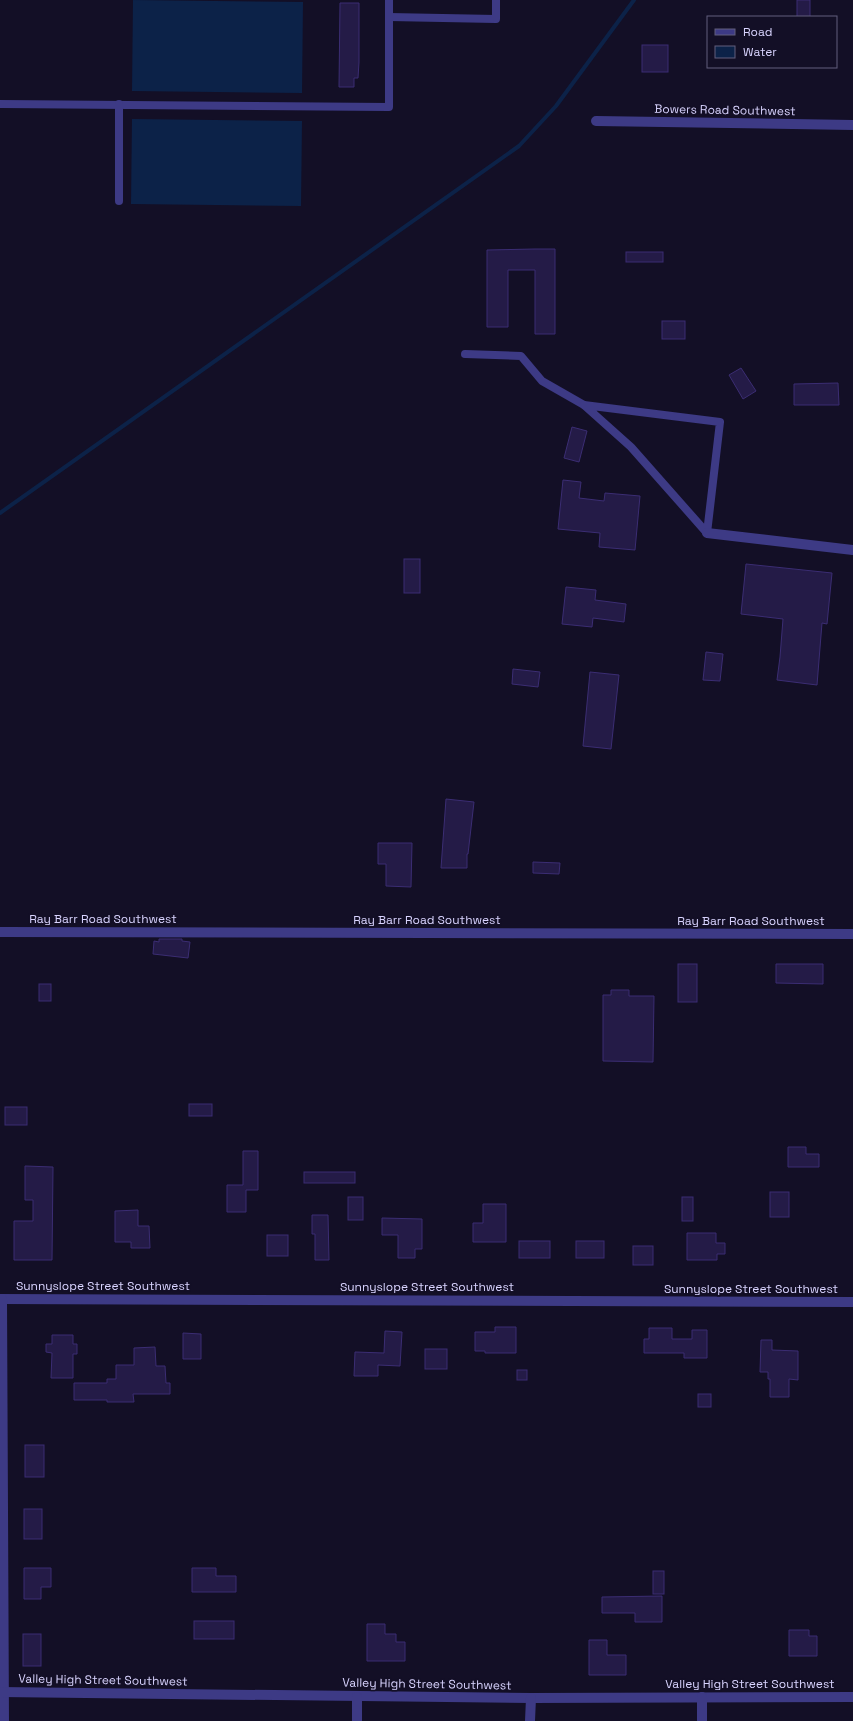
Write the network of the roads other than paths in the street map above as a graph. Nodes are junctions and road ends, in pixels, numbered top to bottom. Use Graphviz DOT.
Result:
graph roads {
  1 [pos="389,0"];
  2 [pos="496,0"];
  3 [pos="389,17"];
  4 [pos="0,104"];
  5 [pos="119,104"];
  6 [pos="596,121"];
  7 [pos="853,125"];
  8 [pos="119,201"];
  9 [pos="465,354"];
  10 [pos="584,405"];
  11 [pos="707,533"];
  12 [pos="853,550"];
  13 [pos="0,932"];
  14 [pos="853,934"];
  15 [pos="1,1299"];
  16 [pos="853,1302"];
  17 [pos="2,1692"];
  18 [pos="357,1697"];
  19 [pos="702,1697"];
  20 [pos="853,1697"];
  21 [pos="530,1698"];
  22 [pos="4,1721"];
  23 [pos="357,1721"];
  24 [pos="530,1721"];
  25 [pos="702,1721"];
  1 -- 3 [label="lane"];
  2 -- 3 [label="lane"];
  3 -- 5 [label="lane"];
  4 -- 5 [label="lane"];
  5 -- 8 [label="lane"];
  6 -- 7 [label="street, Bowers Road Southwest"];
  9 -- 10 [label="lane"];
  10 -- 11 [label="lane"];
  10 -- 11 [label="lane"];
  11 -- 12 [label="street"];
  13 -- 14 [label="street, Ray Barr Road Southwest"];
  15 -- 16 [label="street, Sunnyslope Street Southwest"];
  15 -- 17 [label="street"];
  17 -- 18 [label="street, Valley High Street Southwest"];
  17 -- 22 [label="street"];
  18 -- 21 [label="street, Valley High Street Southwest"];
  18 -- 23 [label="street"];
  19 -- 20 [label="street, Valley High Street Southwest"];
  19 -- 21 [label="street, Valley High Street Southwest"];
  19 -- 25 [label="street"];
  21 -- 24 [label="street"];
}
